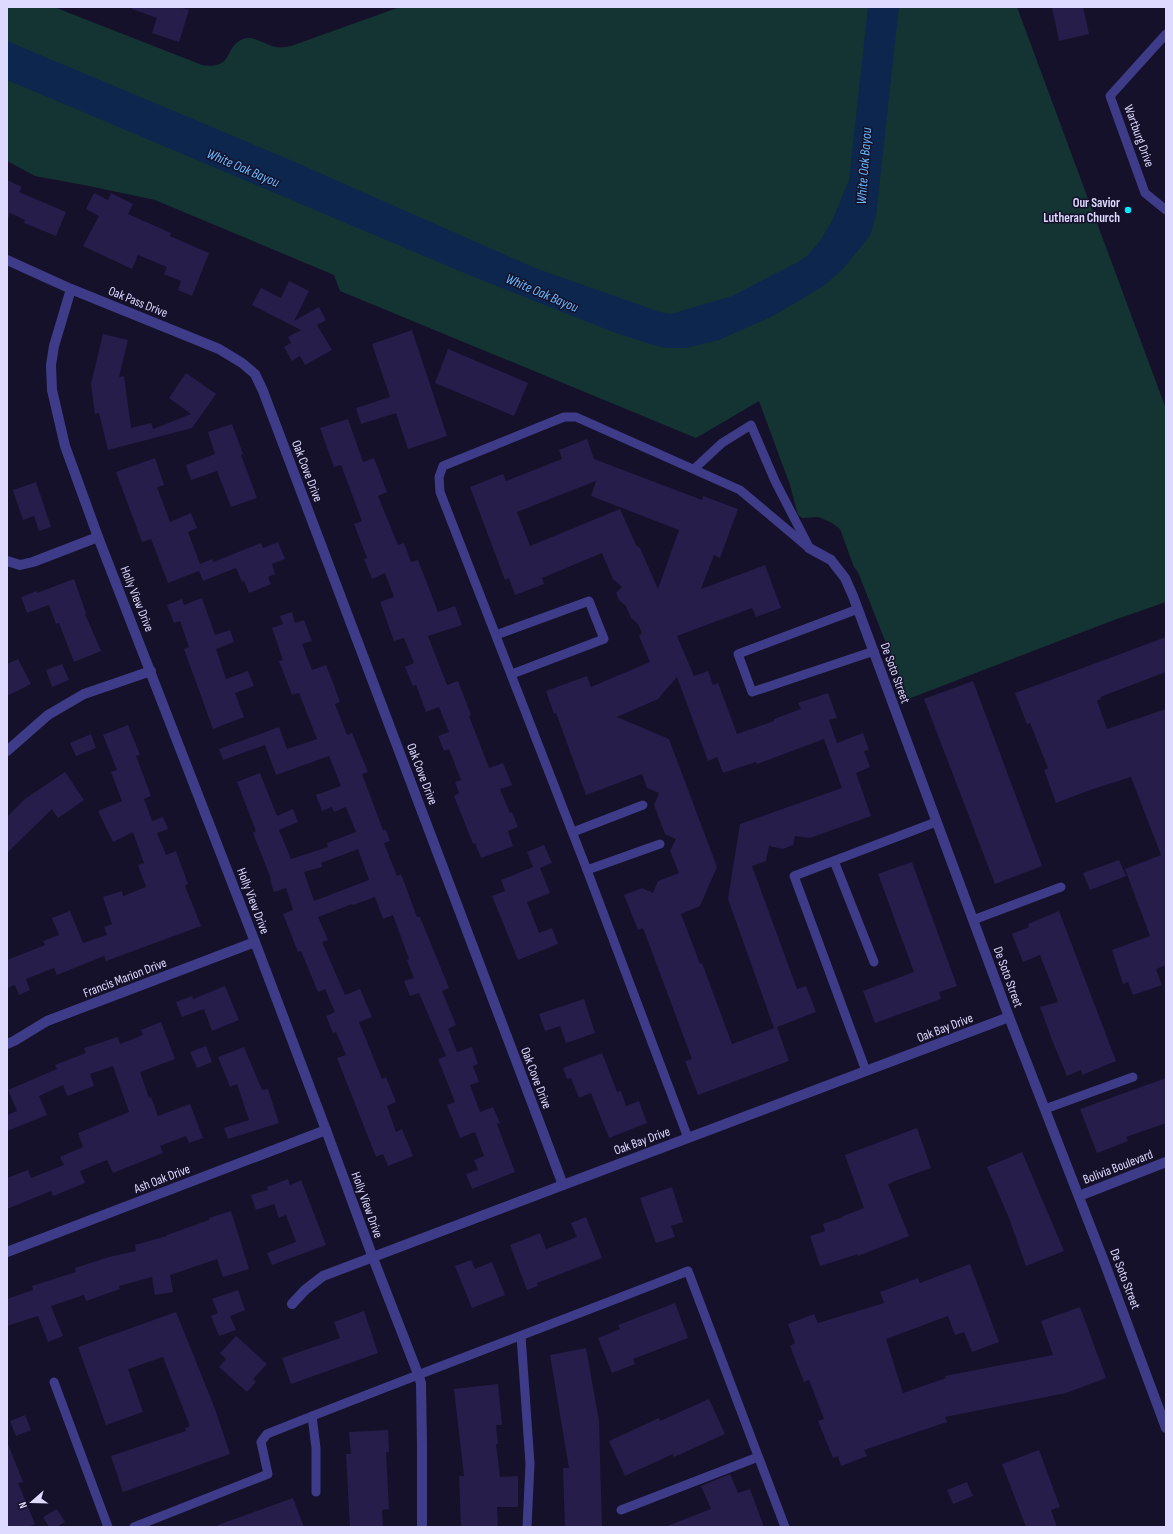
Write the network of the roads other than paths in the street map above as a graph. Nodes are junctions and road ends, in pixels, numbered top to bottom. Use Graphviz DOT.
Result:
graph roads {
  1 [pos="1166,34"];
  2 [pos="1166,210"];
  3 [pos="7,260"];
  4 [pos="71,289"];
  5 [pos="255,374"];
  6 [pos="694,469"];
  7 [pos="98,536"];
  8 [pos="809,548"];
  9 [pos="7,561"];
  10 [pos="858,609"];
  11 [pos="496,635"];
  12 [pos="874,651"];
  13 [pos="151,670"];
  14 [pos="512,674"];
  15 [pos="7,751"];
  16 [pos="643,805"];
  17 [pos="936,822"];
  18 [pos="572,832"];
  19 [pos="660,844"];
  20 [pos="834,860"];
  21 [pos="587,870"];
  22 [pos="1061,888"];
  23 [pos="973,920"];
  24 [pos="255,942"];
  25 [pos="874,962"];
  26 [pos="1009,1017"];
  27 [pos="7,1044"];
  28 [pos="866,1071"];
  29 [pos="1133,1076"];
  30 [pos="1045,1109"];
  31 [pos="326,1130"];
  32 [pos="688,1138"];
  33 [pos="1166,1162"];
  34 [pos="563,1184"];
  35 [pos="1079,1196"];
  36 [pos="7,1252"];
  37 [pos="373,1258"];
  38 [pos="292,1304"];
  39 [pos="522,1336"];
  40 [pos="418,1374"];
  41 [pos="54,1382"];
  42 [pos="312,1416"];
  43 [pos="1166,1428"];
  44 [pos="758,1457"];
  45 [pos="316,1492"];
  46 [pos="621,1510"];
  47 [pos="108,1527"];
  48 [pos="134,1527"];
  49 [pos="422,1527"];
  50 [pos="527,1527"];
  51 [pos="785,1527"];
  1 -- 2 [label="lane, Wartburg Drive"];
  3 -- 4 [label="street, Oak Pass Drive"];
  4 -- 5 [label="street, Oak Pass Drive"];
  4 -- 7 [label="street, Holly View Drive"];
  5 -- 34 [label="street, Oak Cove Drive"];
  6 -- 8 [label="lane"];
  6 -- 8 [label="lane"];
  6 -- 11 [label="lane"];
  7 -- 9 [label="street"];
  7 -- 13 [label="street, Holly View Drive"];
  8 -- 10 [label="street, De Soto Street"];
  10 -- 12 [label="street, De Soto Street"];
  10 -- 12 [label="lane"];
  11 -- 14 [label="lane"];
  11 -- 14 [label="lane"];
  12 -- 17 [label="street, De Soto Street"];
  13 -- 15 [label="street"];
  13 -- 24 [label="street, Holly View Drive"];
  14 -- 18 [label="lane"];
  16 -- 18 [label="lane"];
  17 -- 20 [label="lane"];
  17 -- 23 [label="street, De Soto Street"];
  18 -- 21 [label="lane"];
  19 -- 21 [label="lane"];
  20 -- 25 [label="lane"];
  20 -- 28 [label="lane"];
  21 -- 32 [label="lane"];
  22 -- 23 [label="lane"];
  23 -- 26 [label="street, De Soto Street"];
  24 -- 27 [label="street, Francis Marion Drive"];
  24 -- 31 [label="street, Holly View Drive"];
  26 -- 28 [label="street, Oak Bay Drive"];
  26 -- 30 [label="street, De Soto Street"];
  28 -- 32 [label="street, Oak Bay Drive"];
  29 -- 30 [label="lane"];
  30 -- 35 [label="street, De Soto Street"];
  31 -- 36 [label="street, Ash Oak Drive"];
  31 -- 37 [label="street, Holly View Drive"];
  32 -- 34 [label="street, Oak Bay Drive"];
  33 -- 35 [label="street, Bolivia Boulevard"];
  34 -- 37 [label="street, Oak Bay Drive"];
  35 -- 43 [label="street, De Soto Street"];
  37 -- 38 [label="street, Oak Bay Drive"];
  37 -- 40 [label="street, Holly View Drive"];
  39 -- 40 [label="lane"];
  39 -- 44 [label="lane"];
  39 -- 50 [label="lane"];
  40 -- 42 [label="lane"];
  40 -- 49 [label="street, Holly View Drive"];
  41 -- 47 [label="lane"];
  42 -- 45 [label="lane"];
  42 -- 48 [label="lane"];
  44 -- 46 [label="lane"];
  44 -- 51 [label="lane"];
}
